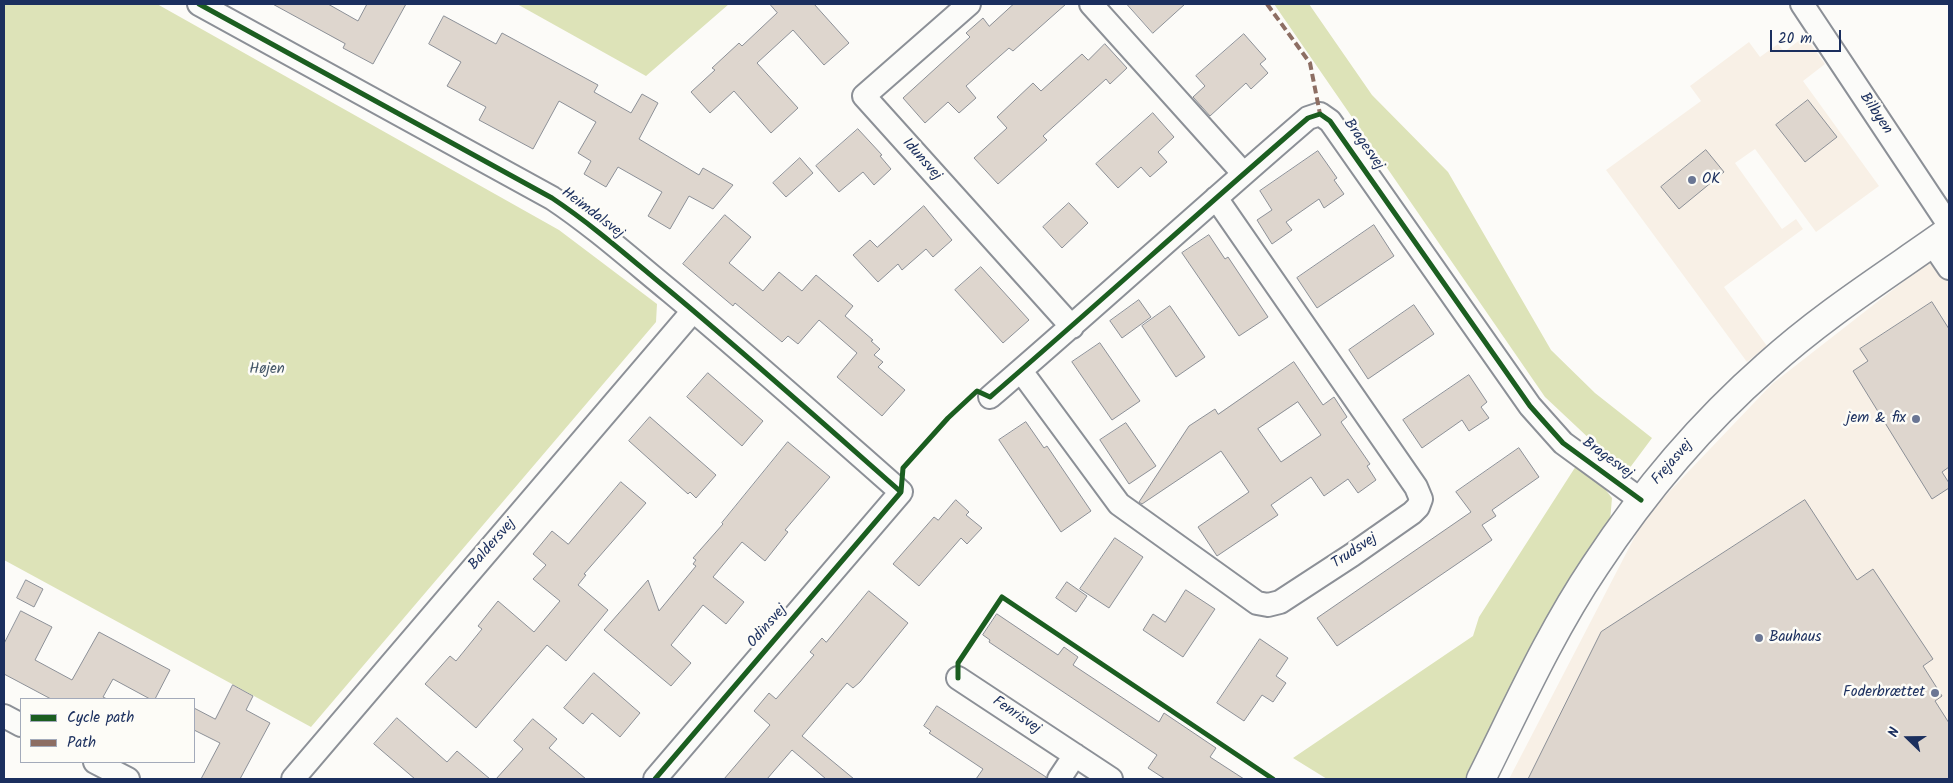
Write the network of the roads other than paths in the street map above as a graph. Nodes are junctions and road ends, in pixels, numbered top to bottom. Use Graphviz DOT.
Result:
graph roads {
  1 [pos="199,4"];
  2 [pos="969,4"];
  3 [pos="1091,4"];
  4 [pos="1802,4"];
  5 [pos="1244,173"];
  6 [pos="1216,198"];
  7 [pos="1944,233"];
  8 [pos="1949,268"];
  9 [pos="693,310"];
  10 [pos="1072,328"];
  11 [pos="1021,371"];
  12 [pos="990,397"];
  13 [pos="901,492"];
  14 [pos="1641,500"];
  15 [pos="958,678"];
  16 [pos="4,716"];
  17 [pos="20,724"];
  18 [pos="1075,755"];
  19 [pos="97,763"];
  20 [pos="128,779"];
  21 [pos="293,779"];
  22 [pos="655,779"];
  23 [pos="1058,779"];
  24 [pos="1111,779"];
  25 [pos="1481,779"];
  1 -- 9 [label="street, Heimdalsvej"];
  2 -- 10 [label="street, Idunsvej"];
  3 -- 5 [label="street"];
  4 -- 7 [label="street, Bilbyen"];
  5 -- 6 [label="street, Bragesvej"];
  5 -- 14 [label="street, Bragesvej"];
  6 -- 10 [label="street, Bragesvej"];
  6 -- 11 [label="street, Trudsvej"];
  7 -- 8 [label="street"];
  7 -- 14 [label="street, Frejasvej"];
  9 -- 13 [label="street, Heimdalsvej"];
  9 -- 21 [label="street, Baldersvej"];
  10 -- 11 [label="street, Bragesvej"];
  11 -- 12 [label="street, Bragesvej"];
  13 -- 22 [label="street, Odinsvej"];
  14 -- 25 [label="street, Frejasvej"];
  15 -- 18 [label="street, Fenrisvej"];
  16 -- 17 [label="street"];
  18 -- 23 [label="street"];
  18 -- 24 [label="street, Fenrisvej"];
  19 -- 20 [label="street"];
}
